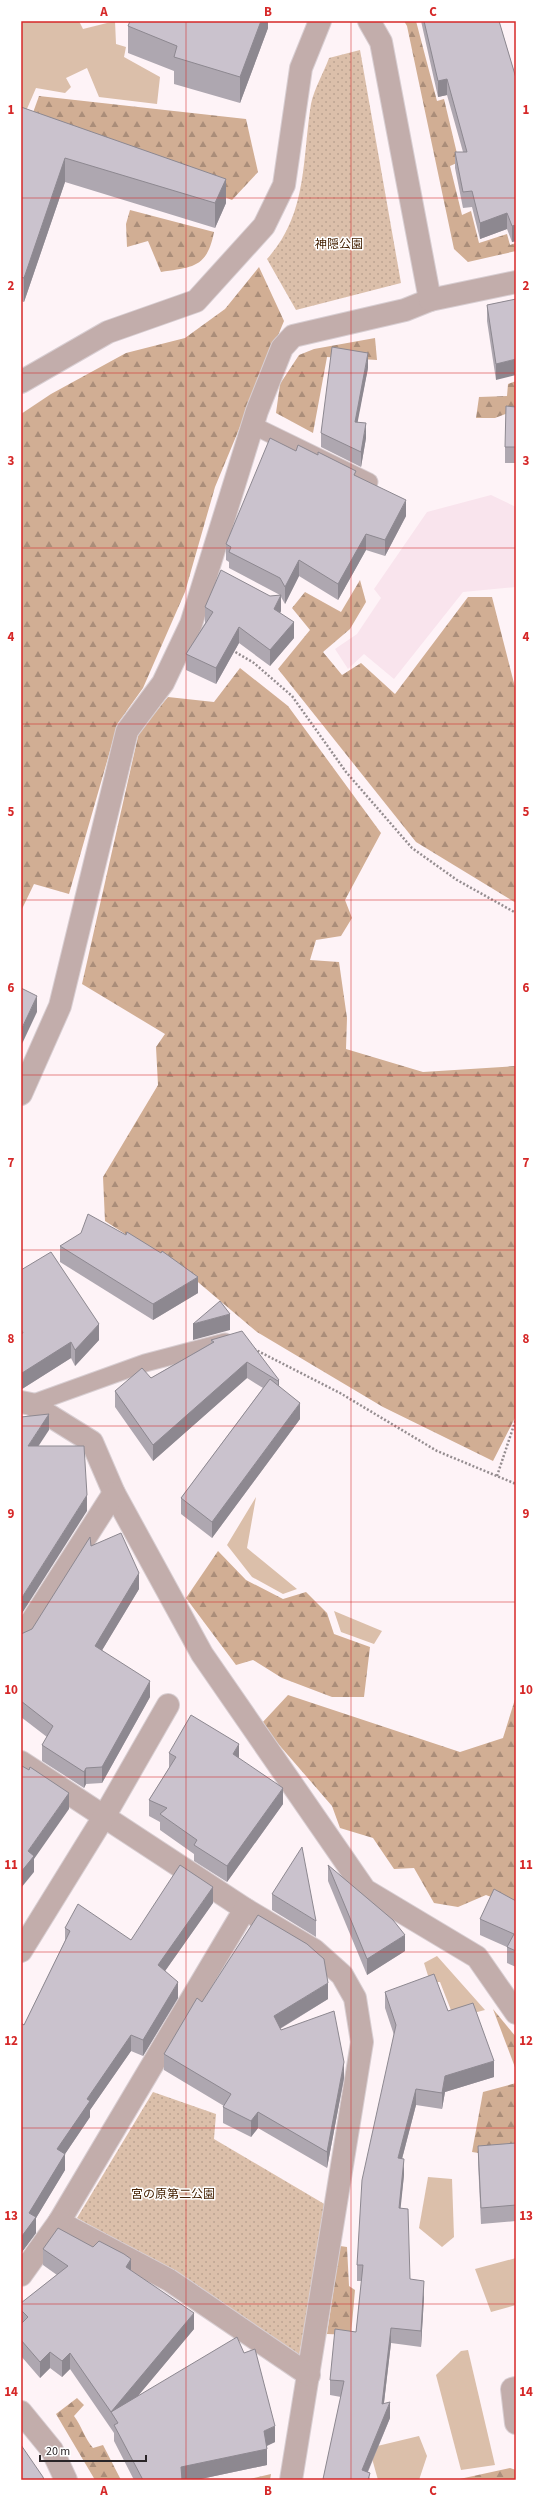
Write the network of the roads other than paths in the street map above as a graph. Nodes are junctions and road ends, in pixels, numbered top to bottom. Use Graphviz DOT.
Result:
graph roads {
  1 [pos="320,21"];
  2 [pos="369,21"];
  3 [pos="516,282"];
  4 [pos="430,300"];
  5 [pos="21,382"];
  6 [pos="252,425"];
  7 [pos="369,482"];
  8 [pos="21,1094"];
  9 [pos="236,1339"];
  10 [pos="26,1403"];
  11 [pos="114,1493"];
  12 [pos="21,1638"];
  13 [pos="168,1706"];
  14 [pos="21,1762"];
  15 [pos="105,1815"];
  16 [pos="245,1909"];
  17 [pos="21,1951"];
  18 [pos="516,2013"];
  19 [pos="59,2222"];
  20 [pos="21,2275"];
  21 [pos="308,2375"];
  22 [pos="516,2388"];
  23 [pos="21,2412"];
  24 [pos="516,2423"];
  25 [pos="66,2480"];
  26 [pos="292,2480"];
  1 -- 5 [label="street"];
  2 -- 4 [label="street"];
  3 -- 4 [label="street"];
  4 -- 6 [label="street"];
  6 -- 7 [label="lane"];
  6 -- 8 [label="street"];
  9 -- 10 [label="lane"];
  10 -- 11 [label="street"];
  11 -- 12 [label="street"];
  11 -- 18 [label="street"];
  13 -- 15 [label="street"];
  14 -- 15 [label="street"];
  15 -- 16 [label="street"];
  15 -- 17 [label="street"];
  16 -- 19 [label="street"];
  16 -- 21 [label="street"];
  19 -- 20 [label="street"];
  19 -- 21 [label="street"];
  21 -- 26 [label="street"];
  22 -- 24 [label="street"];
  23 -- 25 [label="street"];
}
